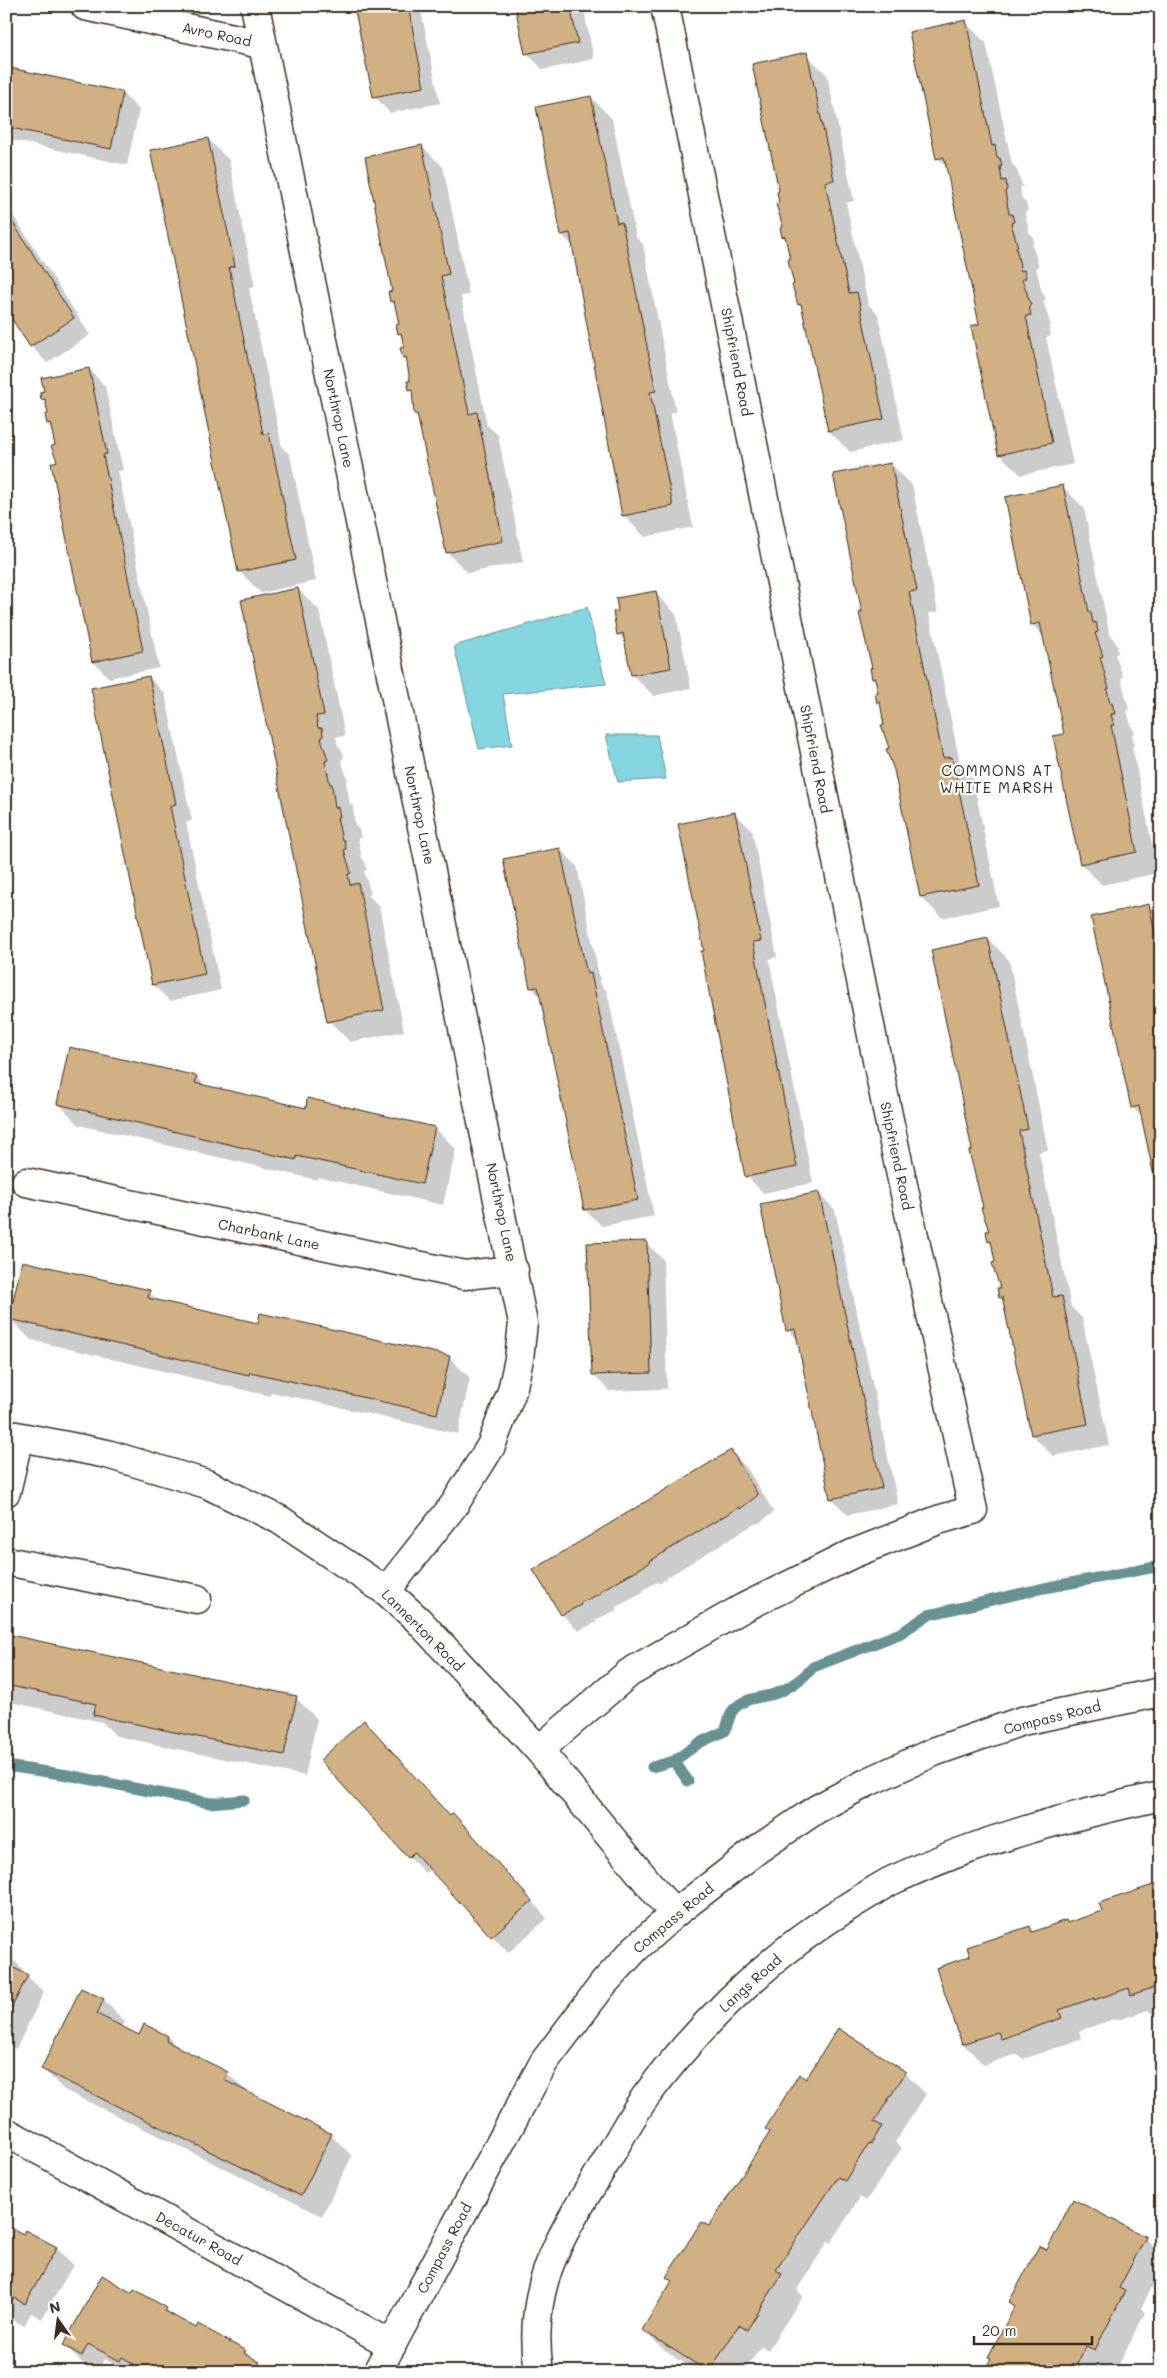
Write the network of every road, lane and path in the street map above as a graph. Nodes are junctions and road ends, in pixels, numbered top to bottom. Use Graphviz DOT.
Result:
graph roads {
  1 [pos="85,6"];
  2 [pos="255,6"];
  3 [pos="664,6"];
  4 [pos="261,44"];
  5 [pos="26,1182"];
  6 [pos="514,1270"];
  7 [pos="13,1436"];
  8 [pos="6,1492"];
  9 [pos="6,1560"];
  10 [pos="386,1591"];
  11 [pos="197,1599"];
  12 [pos="1161,1692"];
  13 [pos="539,1750"];
  14 [pos="1161,1796"];
  15 [pos="674,1914"];
  16 [pos="6,2132"];
  17 [pos="392,2345"];
  18 [pos="377,2372"];
  19 [pos="539,2372"];
  1 -- 4 [label="street, Avro Road"];
  2 -- 4 [label="street, Northrop Lane"];
  3 -- 13 [label="street, Shipfriend Road"];
  4 -- 6 [label="street, Northrop Lane"];
  5 -- 6 [label="street, Charbank Lane"];
  6 -- 10 [label="street, Northrop Lane"];
  7 -- 8 [label="street"];
  7 -- 10 [label="street, Lannerton Road"];
  9 -- 11 [label="street"];
  10 -- 13 [label="street, Lannerton Road"];
  12 -- 15 [label="street, Compass Road"];
  13 -- 15 [label="street, Lannerton Road"];
  14 -- 19 [label="street, Langs Road"];
  15 -- 17 [label="street, Compass Road"];
  16 -- 17 [label="street, Decatur Road"];
  17 -- 18 [label="street, Compass Road"];
}
